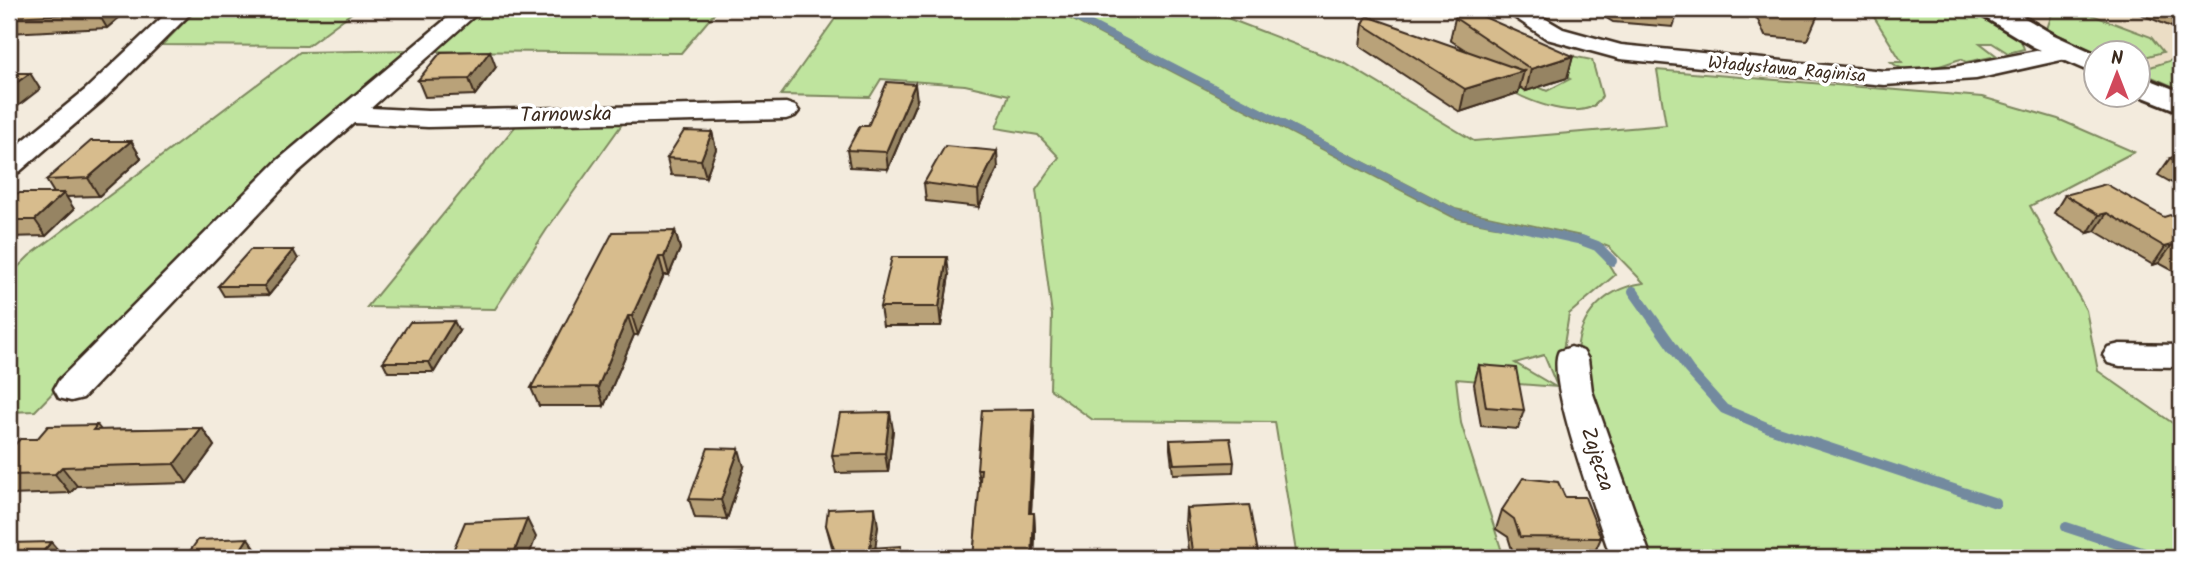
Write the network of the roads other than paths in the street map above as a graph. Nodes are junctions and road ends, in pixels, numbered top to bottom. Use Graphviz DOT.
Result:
graph roads {
  1 [pos="184,9"];
  2 [pos="471,9"];
  3 [pos="1513,9"];
  4 [pos="1991,9"];
  5 [pos="2067,52"];
  6 [pos="2082,59"];
  7 [pos="2152,90"];
  8 [pos="2181,103"];
  9 [pos="786,111"];
  10 [pos="347,115"];
  11 [pos="9,138"];
  12 [pos="44,138"];
  13 [pos="9,166"];
  14 [pos="2120,355"];
  15 [pos="2181,356"];
  16 [pos="1571,359"];
  17 [pos="71,389"];
  18 [pos="1631,558"];
  1 -- 12 [label="street"];
  2 -- 10 [label="street"];
  3 -- 5 [label="street, Władysława Raginisa"];
  4 -- 5 [label="street"];
  5 -- 6 [label="street"];
  7 -- 8 [label="street"];
  9 -- 10 [label="street, Tarnowska"];
  10 -- 17 [label="street"];
  11 -- 12 [label="street"];
  12 -- 13 [label="street"];
  14 -- 15 [label="street"];
  16 -- 18 [label="street, Zajęcza"];
}
